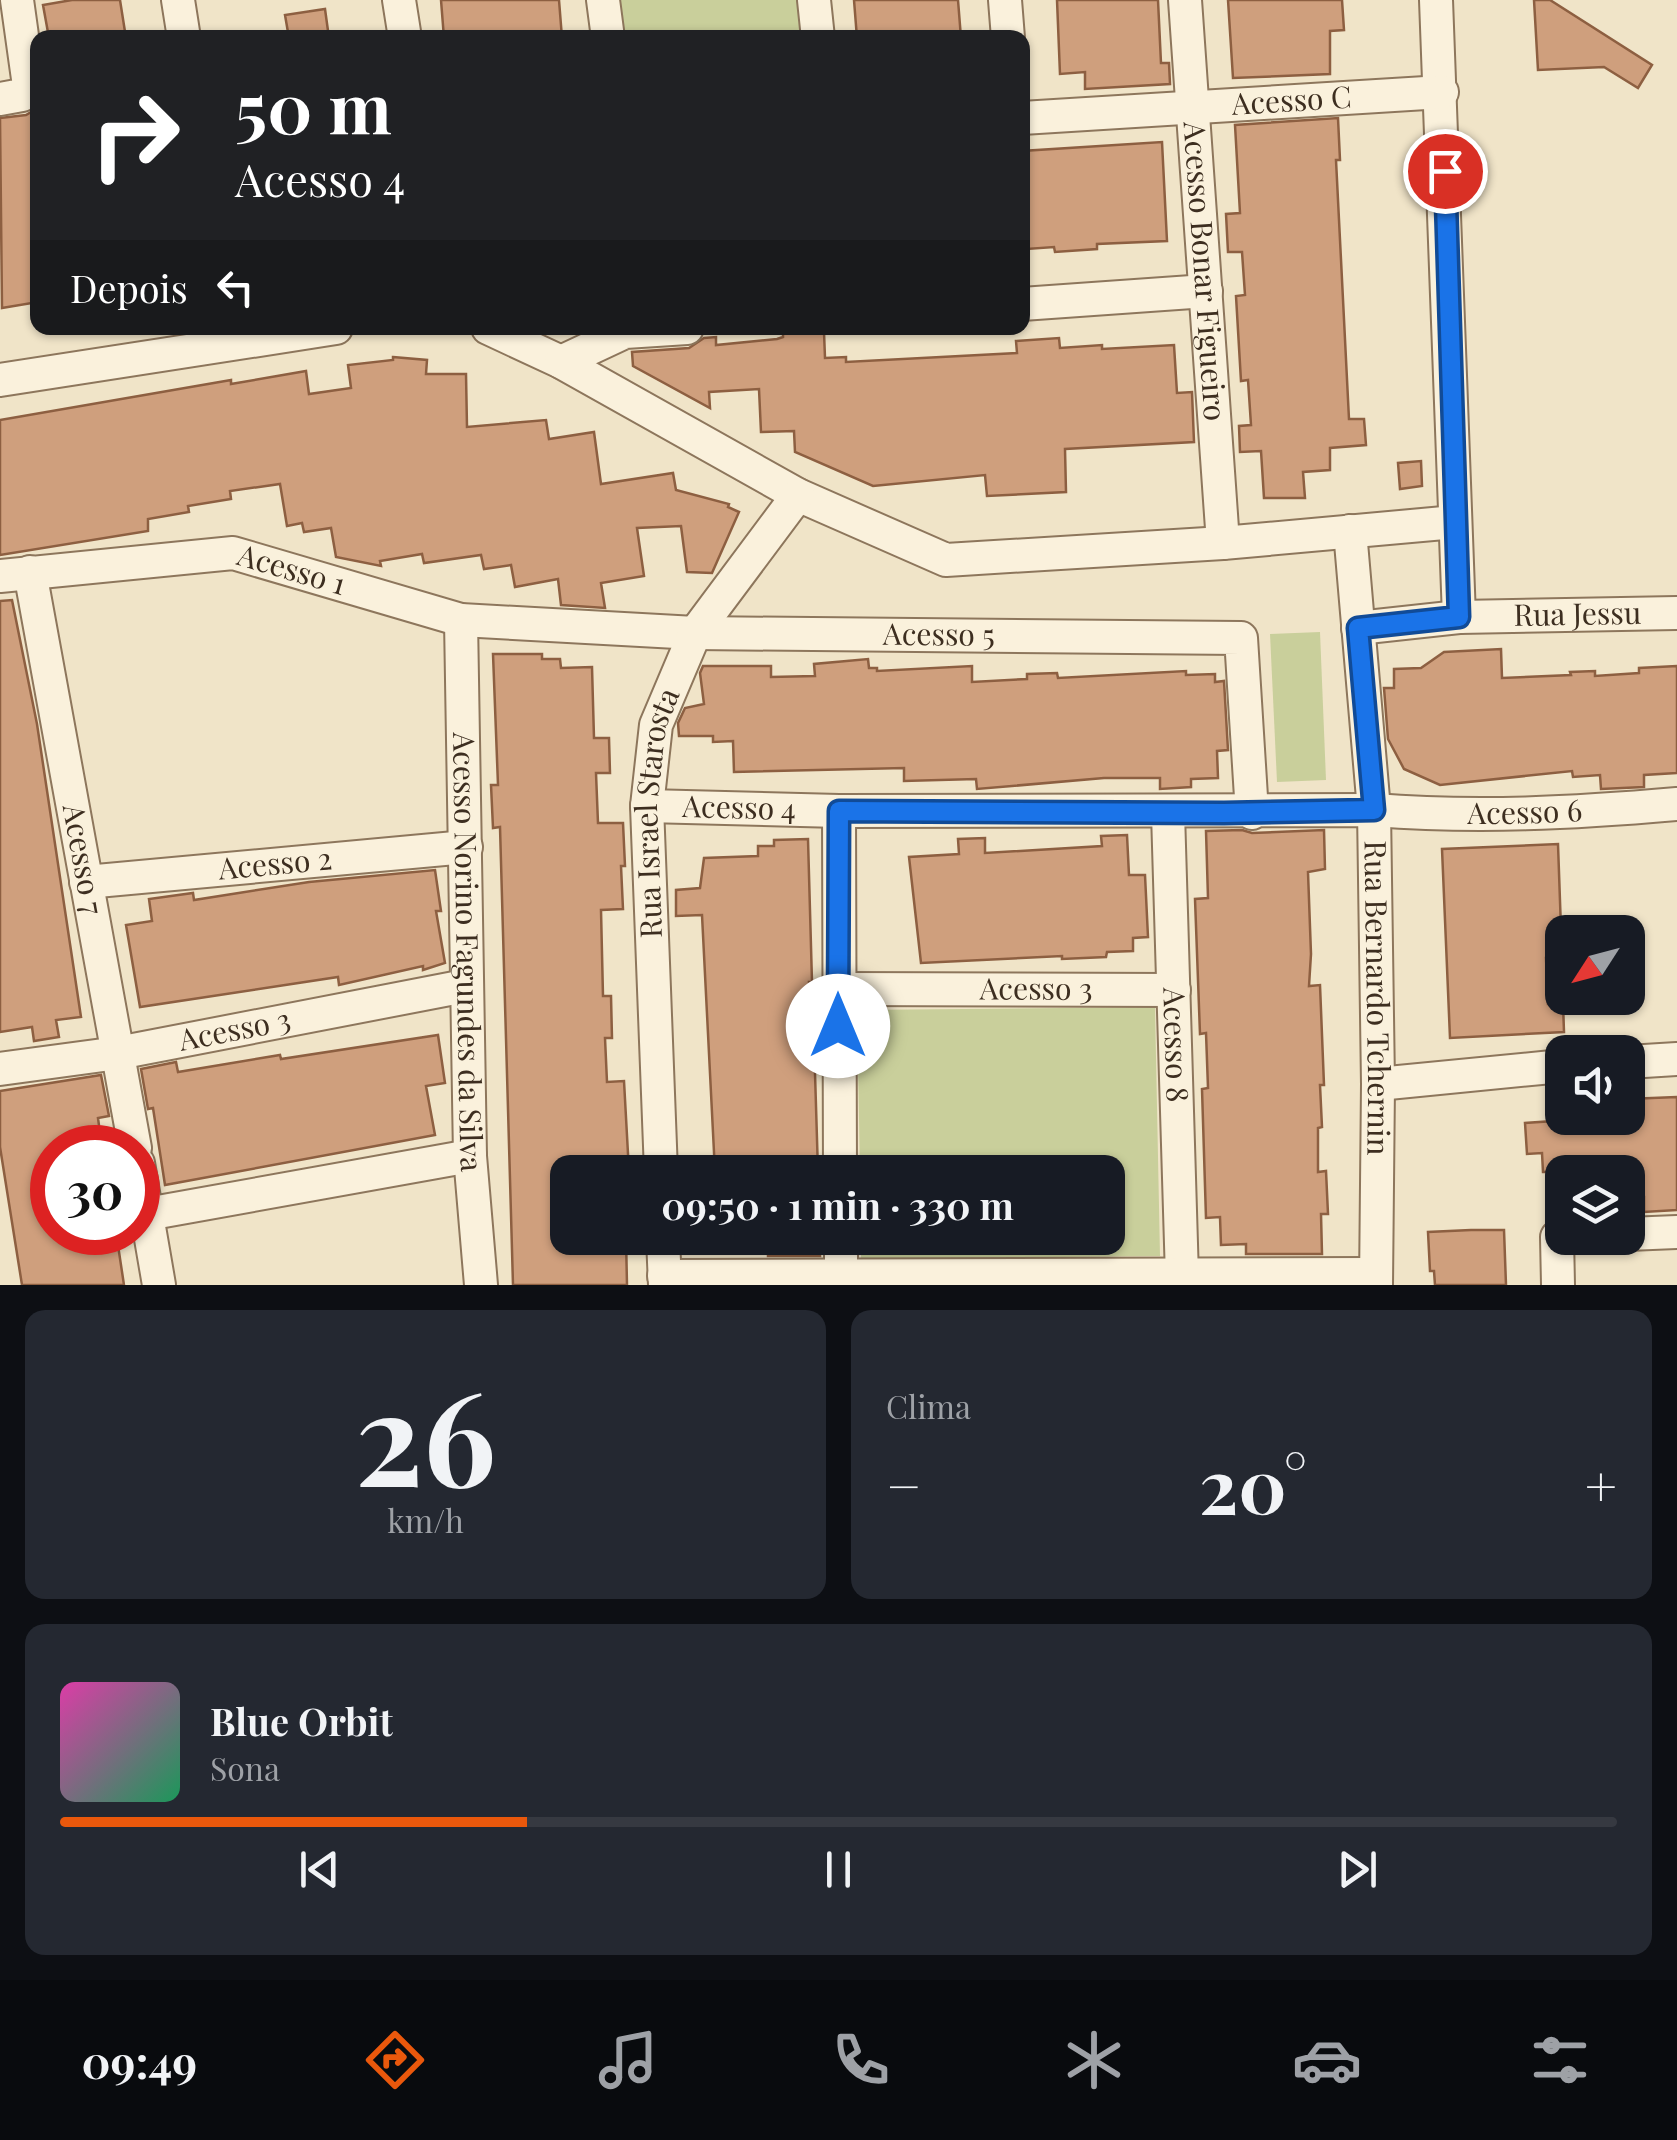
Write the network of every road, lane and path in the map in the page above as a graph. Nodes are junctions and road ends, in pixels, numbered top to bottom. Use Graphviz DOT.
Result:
graph roads {
  1 [pos="18,0"];
  2 [pos="178,0"];
  3 [pos="399,0"];
  4 [pos="603,0"];
  5 [pos="814,0"];
  6 [pos="1006,0"];
  7 [pos="1186,0"];
  8 [pos="1436,0"];
  9 [pos="183,30"];
  10 [pos="405,30"];
  11 [pos="607,30"];
  12 [pos="817,30"];
  13 [pos="1008,30"];
  14 [pos="1442,92"];
  15 [pos="0,99"];
  16 [pos="1191,107"];
  17 [pos="1030,117"];
  18 [pos="1206,291"];
  19 [pos="1030,303"];
  20 [pos="229,335"];
  21 [pos="503,335"];
  22 [pos="619,335"];
  23 [pos="561,362"];
  24 [pos="0,380"];
  25 [pos="798,496"];
  26 [pos="1455,522"];
  27 [pos="1350,531"];
  28 [pos="1223,543"];
  29 [pos="15,574"];
  30 [pos="1677,614"];
  31 [pos="1459,617"];
  32 [pos="461,620"];
  33 [pos="1358,628"];
  34 [pos="696,633"];
  35 [pos="1677,804"];
  36 [pos="648,806"];
  37 [pos="1374,810"];
  38 [pos="839,811"];
  39 [pos="1252,812"];
  40 [pos="1168,813"];
  41 [pos="466,847"];
  42 [pos="86,882"];
  43 [pos="466,986"];
  44 [pos="838,989"];
  45 [pos="1174,990"];
  46 [pos="118,1052"];
  47 [pos="1677,1059"];
  48 [pos="1645,1061"];
  49 [pos="1545,1068"];
  50 [pos="0,1069"];
  51 [pos="1378,1084"];
  52 [pos="131,1125"];
  53 [pos="660,1155"];
  54 [pos="840,1155"];
  55 [pos="470,1156"];
  56 [pos="160,1211"];
  57 [pos="1677,1232"];
  58 [pos="1645,1233"];
  59 [pos="154,1255"];
  60 [pos="663,1255"];
  61 [pos="841,1255"];
  62 [pos="1559,1255"];
  63 [pos="842,1275"];
  64 [pos="1182,1277"];
  65 [pos="664,1280"];
  66 [pos="1376,1280"];
  67 [pos="159,1285"];
  68 [pos="481,1285"];
  69 [pos="1558,1285"];
  1 -- 15 [label="street"];
  2 -- 9 [label="street"];
  3 -- 10 [label="street"];
  4 -- 11 [label="street"];
  5 -- 12 [label="street"];
  6 -- 13 [label="street"];
  7 -- 16 [label="street, Acesso Bonar Figueiro"];
  8 -- 14 [label="street"];
  14 -- 16 [label="street, Acesso C"];
  14 -- 26 [label="street"];
  16 -- 17 [label="street, Acesso C"];
  16 -- 18 [label="street, Acesso Bonar Figueiro"];
  18 -- 19 [label="street"];
  18 -- 28 [label="street, Acesso Bonar Figueiro"];
  20 -- 24 [label="street"];
  21 -- 23 [label="street"];
  22 -- 23 [label="street"];
  23 -- 25 [label="street"];
  25 -- 28 [label="street"];
  25 -- 34 [label="street, Rua Israel Starosta"];
  26 -- 27 [label="street"];
  26 -- 31 [label="street"];
  27 -- 28 [label="street"];
  27 -- 33 [label="street, Rua Bernardo Tchernin"];
  29 -- 32 [label="street, Acesso 1"];
  29 -- 42 [label="street, Acesso 7"];
  30 -- 31 [label="street, Rua Jessu"];
  31 -- 33 [label="street, Rua Jessu"];
  32 -- 34 [label="street, Acesso 5"];
  32 -- 41 [label="street, Acesso Norino Fagundes da Silva"];
  33 -- 37 [label="street, Rua Bernardo Tchernin"];
  34 -- 36 [label="street, Rua Israel Starosta"];
  34 -- 39 [label="street, Acesso 5"];
  35 -- 37 [label="street, Acesso 6"];
  36 -- 38 [label="street, Acesso 4"];
  36 -- 53 [label="street, Rua Israel Starosta"];
  37 -- 39 [label="street, Acesso 4"];
  37 -- 51 [label="street, Rua Bernardo Tchernin"];
  38 -- 40 [label="street, Acesso 4"];
  38 -- 44 [label="street"];
  39 -- 40 [label="street, Acesso 4"];
  40 -- 45 [label="street, Acesso 8"];
  41 -- 42 [label="street, Acesso 2"];
  41 -- 43 [label="street, Acesso Norino Fagundes da Silva"];
  42 -- 46 [label="street, Acesso 7"];
  43 -- 46 [label="street, Acesso 3"];
  43 -- 55 [label="street, Acesso Norino Fagundes da Silva"];
  44 -- 45 [label="street, Acesso 3"];
  44 -- 54 [label="street"];
  45 -- 64 [label="street, Acesso 8"];
  46 -- 50 [label="street, Acesso 3"];
  46 -- 52 [label="street, Acesso 7"];
  47 -- 48 [label="street"];
  49 -- 51 [label="street"];
  51 -- 66 [label="street, Rua Bernardo Tchernin"];
  55 -- 56 [label="street"];
  55 -- 68 [label="street, Acesso Norino Fagundes da Silva"];
  57 -- 58 [label="street"];
  59 -- 67 [label="street"];
  60 -- 65 [label="street"];
  61 -- 63 [label="street"];
  62 -- 69 [label="street"];
  63 -- 64 [label="street"];
  63 -- 65 [label="street"];
  64 -- 66 [label="street"];
}
